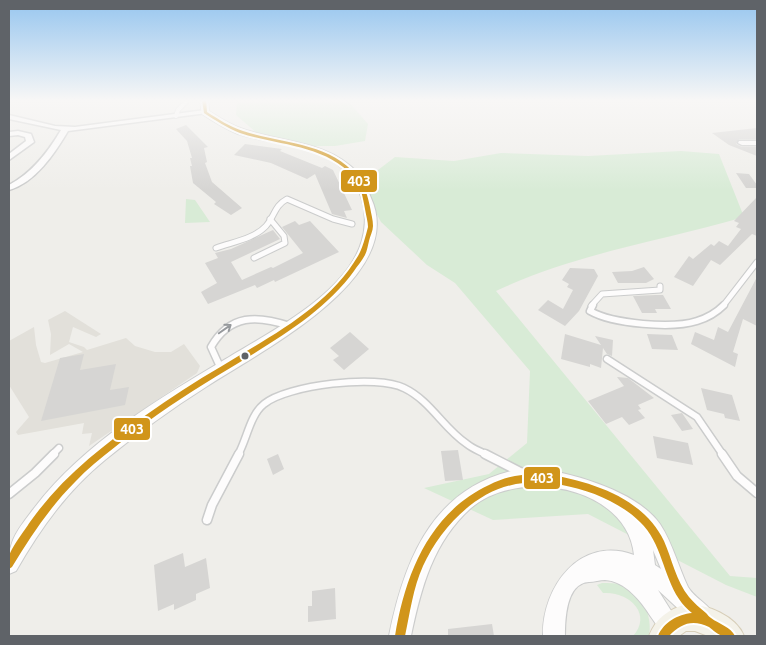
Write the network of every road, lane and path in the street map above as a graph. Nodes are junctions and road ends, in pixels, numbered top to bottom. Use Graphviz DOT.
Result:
graph roads {
  1 [pos="64,130"];
  2 [pos="234,130"];
  3 [pos="9,134"];
  4 [pos="742,143"];
  5 [pos="757,143"];
  6 [pos="9,158"];
  7 [pos="9,188"];
  8 [pos="270,220"];
  9 [pos="352,224"];
  10 [pos="216,248"];
  11 [pos="254,258"];
  12 [pos="757,263"];
  13 [pos="660,286"];
  14 [pos="290,326"];
  15 [pos="607,359"];
  16 [pos="221,369"];
  17 [pos="59,448"];
  18 [pos="526,476"];
  19 [pos="9,494"];
  20 [pos="757,494"];
  21 [pos="612,500"];
  22 [pos="207,520"];
  23 [pos="9,564"];
  24 [pos="644,569"];
  25 [pos="580,573"];
  26 [pos="681,594"];
  27 [pos="653,599"];
  28 [pos="708,621"];
  29 [pos="666,631"];
  30 [pos="400,636"];
  31 [pos="554,636"];
  32 [pos="730,636"];
  1 -- 7 [label="street"];
  2 -- 14 [label="street"];
  3 -- 6 [label="street"];
  4 -- 5 [label="street"];
  8 -- 9 [label="lane"];
  8 -- 10 [label="lane"];
  8 -- 11 [label="lane"];
  12 -- 13 [label="lane"];
  14 -- 16 [label="street"];
  16 -- 14 [label="lane, one-way"];
  15 -- 20 [label="lane"];
  16 -- 23 [label="street"];
  17 -- 19 [label="lane"];
  18 -- 21 [label="street"];
  18 -- 22 [label="lane"];
  18 -- 30 [label="street"];
  21 -- 24 [label="street"];
  21 -- 26 [label="street"];
  24 -- 25 [label="street"];
  24 -- 26 [label="street"];
  24 -- 27 [label="street"];
  25 -- 27 [label="street"];
  25 -- 31 [label="street"];
  26 -- 28 [label="street"];
  27 -- 29 [label="street"];
  28 -- 29 [label="main road"];
  28 -- 32 [label="main road"];
}
